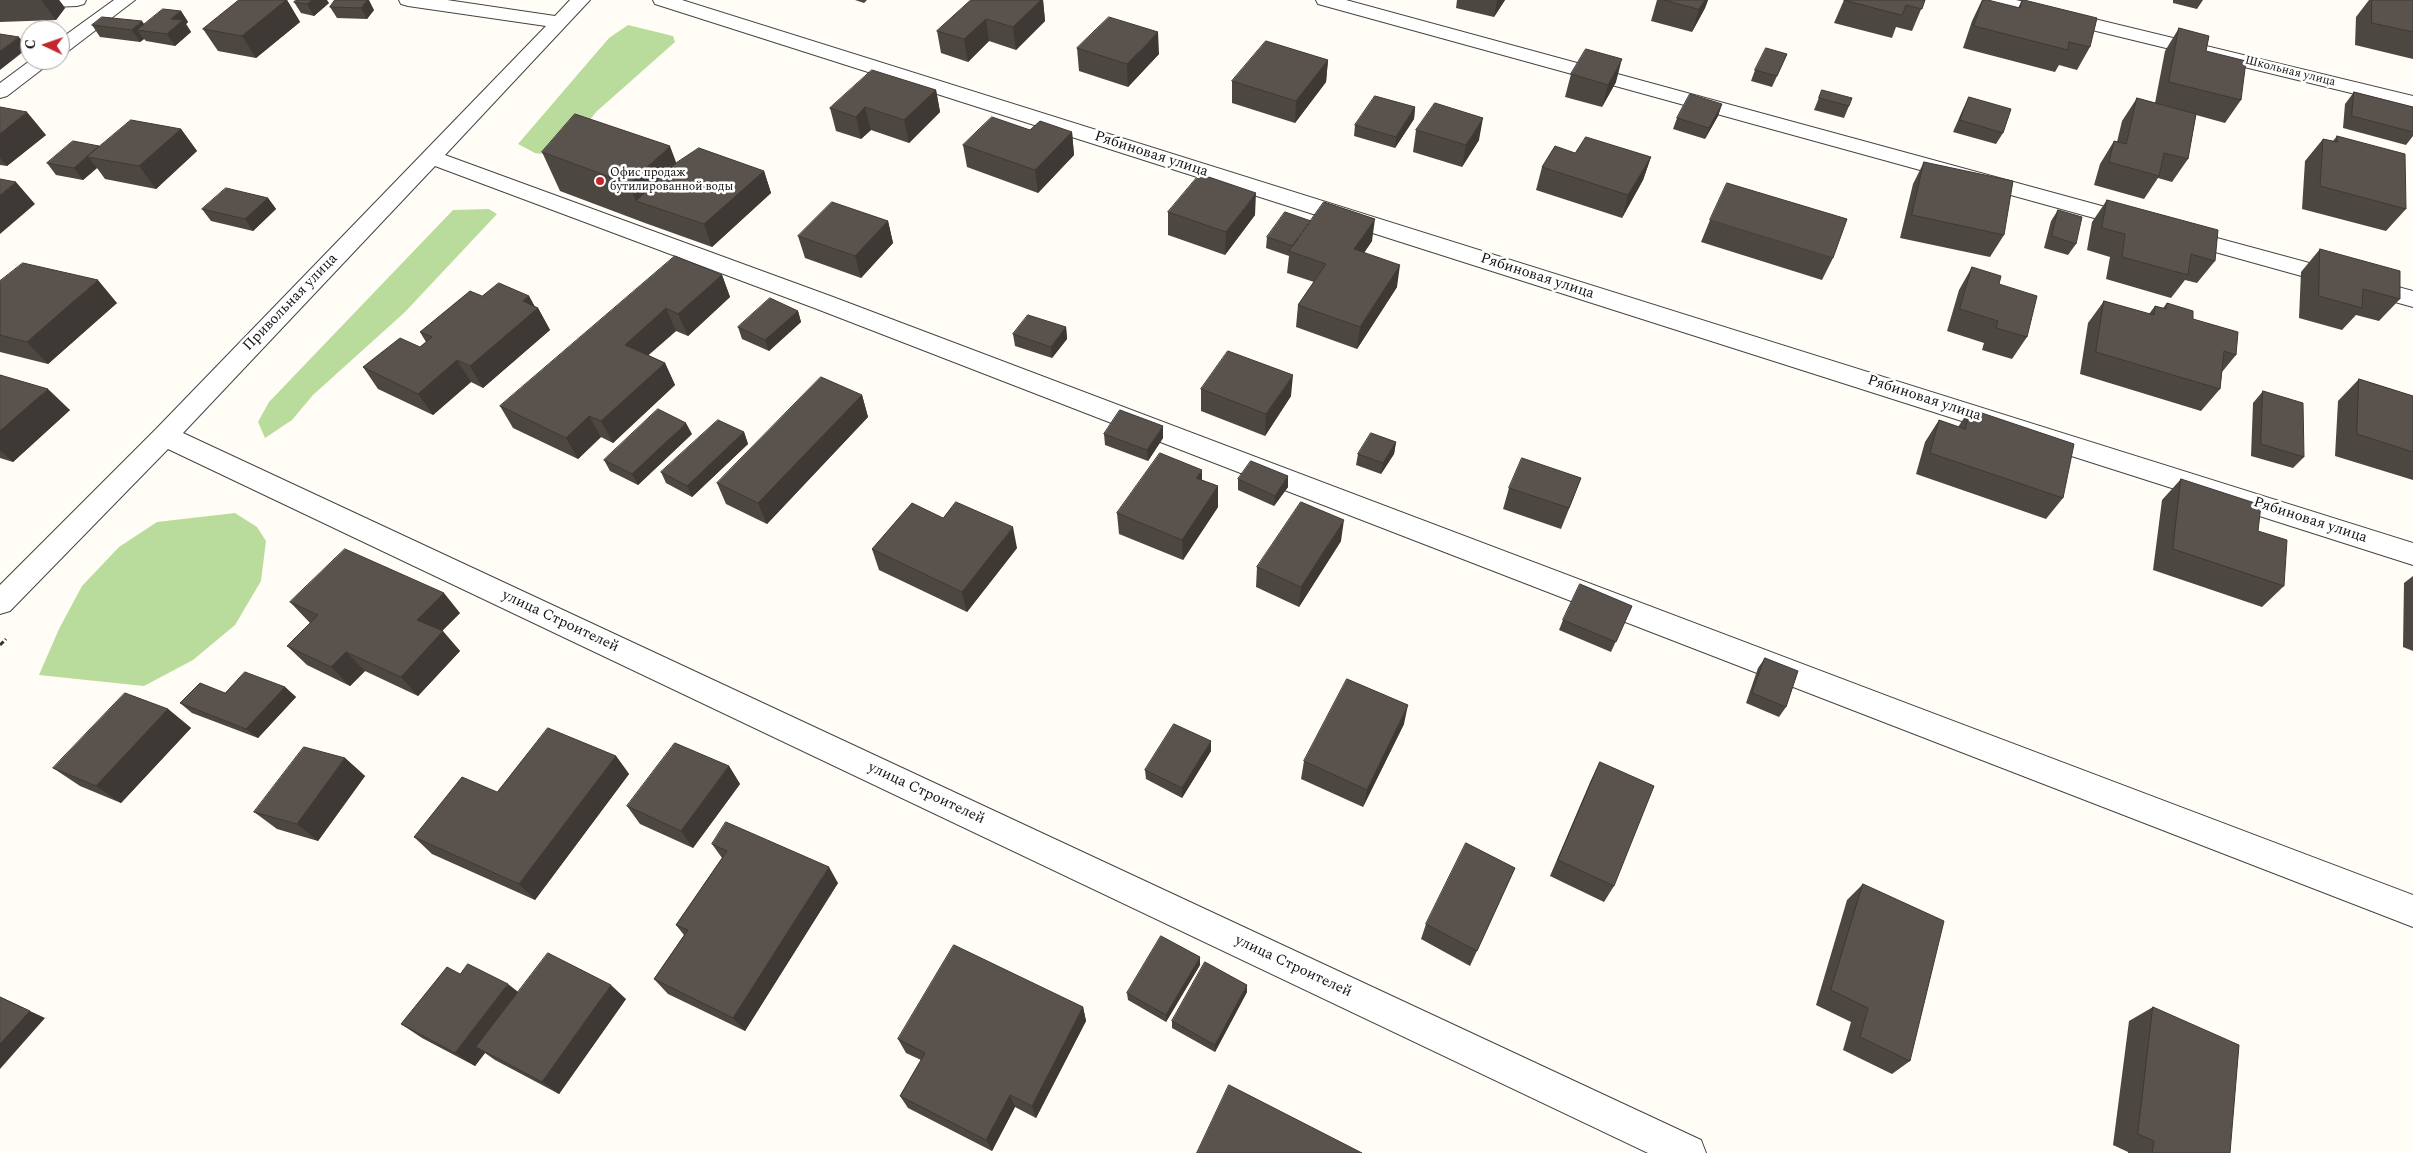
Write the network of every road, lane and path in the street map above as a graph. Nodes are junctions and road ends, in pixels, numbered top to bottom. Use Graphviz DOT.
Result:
graph roads {
  1 [pos="77,0"];
  2 [pos="126,0"];
  3 [pos="408,0"];
  4 [pos="581,0"];
  5 [pos="662,0"];
  6 [pos="1325,0"];
  7 [pos="1992,0"];
  8 [pos="0,3"];
  9 [pos="560,22"];
  10 [pos="70,41"];
  11 [pos="30,70"];
  12 [pos="0,92"];
  13 [pos="2413,102"];
  14 [pos="430,157"];
  15 [pos="2413,299"];
  16 [pos="165,436"];
  17 [pos="2413,554"];
  18 [pos="0,603"];
  19 [pos="2413,911"];
  20 [pos="1688,1153"];
  1 -- 8 [label="street"];
  2 -- 10 [label="street"];
  3 -- 9 [label="street"];
  4 -- 9 [label="street, Привольная улица"];
  5 -- 17 [label="street, Рябиновая улица"];
  6 -- 15 [label="street"];
  7 -- 13 [label="street, Школьная улица"];
  9 -- 14 [label="street, Привольная улица"];
  11 -- 12 [label="street"];
  14 -- 16 [label="street, Привольная улица"];
  14 -- 19 [label="street"];
  16 -- 18 [label="street, Привольная улица"];
  16 -- 20 [label="street, улица Строителей"];
}
